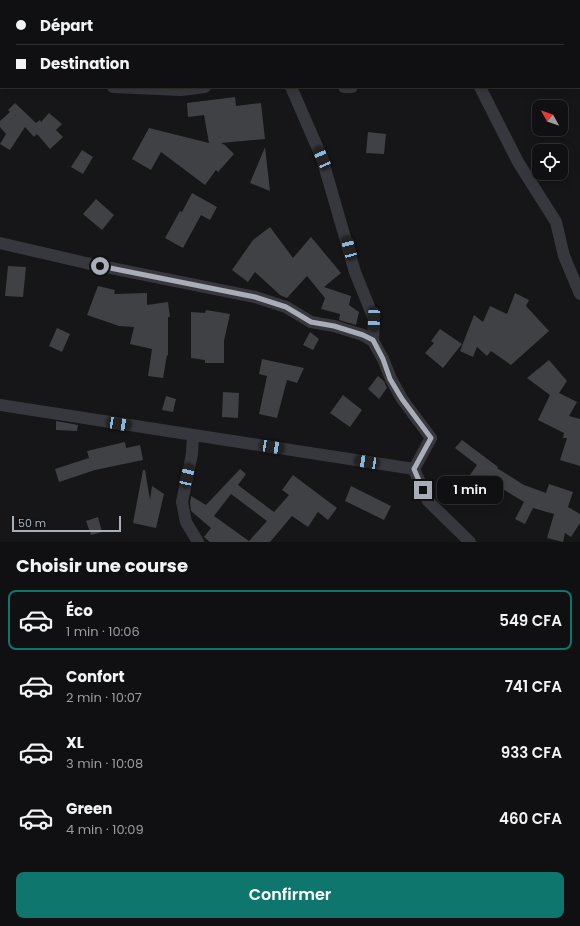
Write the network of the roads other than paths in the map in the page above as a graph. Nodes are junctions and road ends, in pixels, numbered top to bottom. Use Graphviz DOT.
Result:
graph roads {
  1 [pos="147,88"];
  2 [pos="193,88"];
  3 [pos="291,88"];
  4 [pos="481,88"];
  5 [pos="181,89"];
  6 [pos="0,243"];
  7 [pos="580,294"];
  8 [pos="373,340"];
  9 [pos="0,405"];
  10 [pos="193,435"];
  11 [pos="414,469"];
  12 [pos="198,542"];
  13 [pos="470,542"];
  1 -- 5 [label="street"];
  2 -- 5 [label="street"];
  3 -- 8 [label="street"];
  4 -- 7 [label="street"];
  6 -- 8 [label="street"];
  8 -- 11 [label="street"];
  9 -- 10 [label="street"];
  10 -- 11 [label="street"];
  10 -- 12 [label="street"];
  11 -- 13 [label="street"];
}
